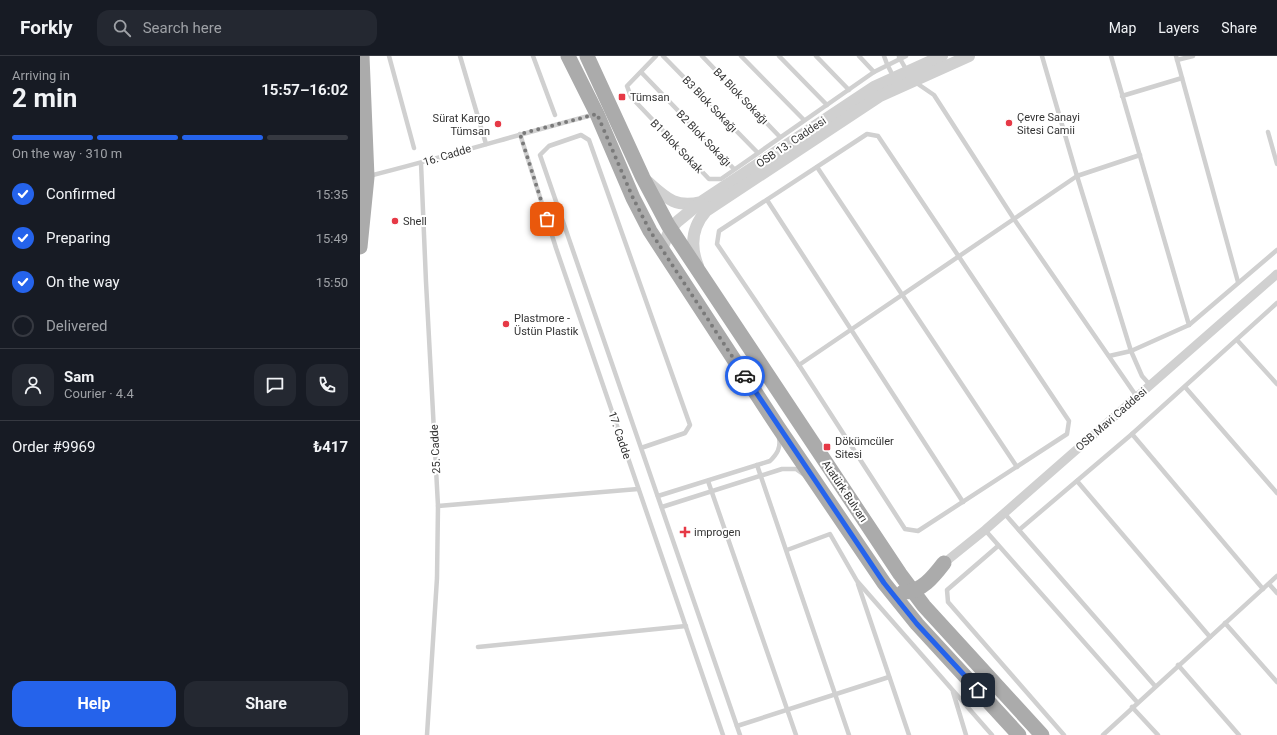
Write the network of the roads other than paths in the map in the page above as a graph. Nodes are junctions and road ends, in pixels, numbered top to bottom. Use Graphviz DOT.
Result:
graph roads {
  1 [pos="362,56"];
  2 [pos="389,56"];
  3 [pos="460,56"];
  4 [pos="533,56"];
  5 [pos="568,56"];
  6 [pos="587,56"];
  7 [pos="656,56"];
  8 [pos="663,56"];
  9 [pos="702,56"];
  10 [pos="740,56"];
  11 [pos="779,56"];
  12 [pos="816,56"];
  13 [pos="859,56"];
  14 [pos="884,56"];
  15 [pos="906,56"];
  16 [pos="942,56"];
  17 [pos="969,56"];
  18 [pos="1042,56"];
  19 [pos="1111,56"];
  20 [pos="1193,56"];
  21 [pos="899,57"];
  22 [pos="1176,58"];
  23 [pos="886,64"];
  24 [pos="641,72"];
  25 [pos="874,72"];
  26 [pos="910,76"];
  27 [pos="1182,78"];
  28 [pos="897,82"];
  29 [pos="849,90"];
  30 [pos="1122,96"];
  31 [pos="827,105"];
  32 [pos="597,114"];
  33 [pos="555,115"];
  34 [pos="804,120"];
  35 [pos="1268,132"];
  36 [pos="520,134"];
  37 [pos="780,136"];
  38 [pos="486,144"];
  39 [pos="414,148"];
  40 [pos="757,152"];
  41 [pos="1140,155"];
  42 [pos="421,163"];
  43 [pos="1277,164"];
  44 [pos="817,167"];
  45 [pos="734,169"];
  46 [pos="1076,176"];
  47 [pos="367,177"];
  48 [pos="643,178"];
  49 [pos="767,200"];
  50 [pos="701,202"];
  51 [pos="1014,219"];
  52 [pos="670,229"];
  53 [pos="360,247"];
  54 [pos="662,249"];
  55 [pos="1277,250"];
  56 [pos="960,256"];
  57 [pos="1277,274"];
  58 [pos="704,280"];
  59 [pos="1238,282"];
  60 [pos="903,294"];
  61 [pos="1277,303"];
  62 [pos="1189,325"];
  63 [pos="851,329"];
  64 [pos="1237,340"];
  65 [pos="1131,351"];
  66 [pos="1109,356"];
  67 [pos="799,365"];
  68 [pos="1277,384"];
  69 [pos="1150,385"];
  70 [pos="1185,387"];
  71 [pos="1137,397"];
  72 [pos="778,427"];
  73 [pos="1132,434"];
  74 [pos="641,448"];
  75 [pos="757,465"];
  76 [pos="1017,467"];
  77 [pos="761,476"];
  78 [pos="813,480"];
  79 [pos="708,481"];
  80 [pos="1077,481"];
  81 [pos="638,488"];
  82 [pos="712,491"];
  83 [pos="1277,493"];
  84 [pos="658,496"];
  85 [pos="963,502"];
  86 [pos="438,506"];
  87 [pos="662,507"];
  88 [pos="1004,513"];
  89 [pos="984,530"];
  90 [pos="1019,530"];
  91 [pos="998,546"];
  92 [pos="787,550"];
  93 [pos="944,563"];
  94 [pos="900,574"];
  95 [pos="1277,576"];
  96 [pos="857,581"];
  97 [pos="884,583"];
  98 [pos="1269,584"];
  99 [pos="1264,588"];
  100 [pos="912,591"];
  101 [pos="1277,593"];
  102 [pos="1225,623"];
  103 [pos="686,626"];
  104 [pos="1210,637"];
  105 [pos="478,647"];
  106 [pos="1178,665"];
  107 [pos="889,677"];
  108 [pos="1277,682"];
  109 [pos="1155,686"];
  110 [pos="952,690"];
  111 [pos="835,694"];
  112 [pos="1137,702"];
  113 [pos="1132,707"];
  114 [pos="788,710"];
  115 [pos="738,726"];
  116 [pos="427,735"];
  117 [pos="724,735"];
  118 [pos="740,735"];
  119 [pos="796,735"];
  120 [pos="849,735"];
  121 [pos="909,735"];
  122 [pos="966,735"];
  123 [pos="992,735"];
  124 [pos="1019,735"];
  125 [pos="1042,735"];
  126 [pos="1064,735"];
  127 [pos="1103,735"];
  128 [pos="1158,735"];
  129 [pos="1239,735"];
  1 -- 47 [label="main road"];
  2 -- 39 [label="lane"];
  3 -- 38 [label="lane"];
  4 -- 33 [label="lane"];
  5 -- 32 [label="main road, Atatürk Bulvarı"];
  6 -- 48 [label="main road, Atatürk Bulvarı"];
  7 -- 24 [label="lane"];
  8 -- 40 [label="lane, B3 Blok Sokağı"];
  9 -- 37 [label="lane, B4 Blok Sokağı"];
  10 -- 34 [label="lane"];
  11 -- 31 [label="lane"];
  12 -- 29 [label="lane"];
  13 -- 25 [label="lane"];
  14 -- 23 [label="lane"];
  15 -- 21 [label="lane"];
  16 -- 26 [label="street"];
  17 -- 26 [label="street"];
  18 -- 46 [label="lane"];
  19 -- 30 [label="lane"];
  20 -- 22 [label="lane"];
  21 -- 23 [label="lane"];
  21 -- 26 [label="lane"];
  22 -- 27 [label="lane"];
  23 -- 25 [label="lane"];
  23 -- 28 [label="lane"];
  24 -- 45 [label="lane, B2 Blok Sokağı"];
  24 -- 45 [label="lane, B1 Blok Sokak"];
  25 -- 29 [label="lane"];
  26 -- 28 [label="street"];
  26 -- 51 [label="lane"];
  27 -- 30 [label="lane"];
  27 -- 59 [label="lane"];
  28 -- 50 [label="street, OSB 13. Caddesi"];
  28 -- 58 [label="street"];
  29 -- 31 [label="lane"];
  30 -- 41 [label="lane"];
  31 -- 34 [label="lane"];
  32 -- 36 [label="lane, 16. Cadde"];
  32 -- 54 [label="main road, Atatürk Bulvarı"];
  34 -- 37 [label="lane"];
  35 -- 43 [label="lane"];
  36 -- 38 [label="lane, 16. Cadde"];
  36 -- 81 [label="lane, 17. Cadde"];
  37 -- 40 [label="lane"];
  38 -- 42 [label="lane, 16. Cadde"];
  40 -- 45 [label="lane"];
  41 -- 46 [label="lane"];
  41 -- 62 [label="lane"];
  42 -- 47 [label="lane, 16. Cadde"];
  42 -- 86 [label="lane, 25. Cadde"];
  44 -- 49 [label="lane"];
  44 -- 56 [label="lane"];
  44 -- 60 [label="lane"];
  46 -- 51 [label="lane"];
  46 -- 65 [label="lane"];
  47 -- 53 [label="main road"];
  48 -- 50 [label="street, OSB 13. Caddesi"];
  48 -- 52 [label="main road, Atatürk Bulvarı"];
  49 -- 63 [label="lane"];
  49 -- 67 [label="lane"];
  50 -- 52 [label="street"];
  51 -- 56 [label="lane"];
  51 -- 66 [label="lane"];
  52 -- 54 [label="street"];
  52 -- 58 [label="main road, Atatürk Bulvarı"];
  54 -- 72 [label="main road, Atatürk Bulvarı"];
  55 -- 59 [label="lane"];
  56 -- 60 [label="lane"];
  56 -- 76 [label="lane"];
  57 -- 69 [label="street, OSB Mavi Caddesi"];
  58 -- 94 [label="main road, Atatürk Bulvarı"];
  59 -- 62 [label="lane"];
  60 -- 63 [label="lane"];
  60 -- 76 [label="lane"];
  61 -- 64 [label="lane"];
  62 -- 65 [label="lane"];
  63 -- 67 [label="lane"];
  63 -- 85 [label="lane"];
  64 -- 68 [label="lane"];
  64 -- 70 [label="lane"];
  65 -- 66 [label="lane"];
  65 -- 69 [label="lane"];
  66 -- 71 [label="lane"];
  67 -- 85 [label="lane"];
  69 -- 71 [label="street, OSB Mavi Caddesi"];
  70 -- 73 [label="lane"];
  70 -- 83 [label="lane"];
  71 -- 88 [label="street, OSB Mavi Caddesi"];
  72 -- 75 [label="lane"];
  72 -- 78 [label="main road, Atatürk Bulvarı"];
  73 -- 80 [label="lane"];
  73 -- 99 [label="lane"];
  74 -- 74 [label="lane"];
  74 -- 84 [label="lane"];
  75 -- 77 [label="lane"];
  75 -- 79 [label="lane"];
  76 -- 85 [label="lane"];
  77 -- 78 [label="lane"];
  77 -- 82 [label="lane"];
  77 -- 92 [label="lane"];
  78 -- 97 [label="main road, Atatürk Bulvarı"];
  79 -- 82 [label="lane"];
  79 -- 84 [label="lane"];
  80 -- 90 [label="lane"];
  80 -- 104 [label="lane"];
  81 -- 86 [label="lane"];
  81 -- 103 [label="lane, 17. Cadde"];
  82 -- 87 [label="lane"];
  82 -- 114 [label="lane"];
  84 -- 87 [label="lane"];
  86 -- 116 [label="lane, 25. Cadde"];
  87 -- 115 [label="lane"];
  88 -- 89 [label="street, OSB Mavi Caddesi"];
  88 -- 90 [label="lane"];
  89 -- 91 [label="lane"];
  89 -- 93 [label="street, OSB Mavi Caddesi"];
  90 -- 109 [label="lane"];
  91 -- 112 [label="lane"];
  91 -- 126 [label="lane"];
  92 -- 96 [label="lane"];
  92 -- 111 [label="lane"];
  93 -- 94 [label="main road"];
  93 -- 100 [label="main road"];
  94 -- 100 [label="main road, Atatürk Bulvarı"];
  95 -- 98 [label="lane"];
  96 -- 107 [label="lane"];
  96 -- 110 [label="lane"];
  97 -- 100 [label="main road"];
  97 -- 124 [label="main road, Atatürk Bulvarı"];
  98 -- 99 [label="lane"];
  98 -- 101 [label="lane"];
  99 -- 102 [label="lane"];
  100 -- 125 [label="main road, Atatürk Bulvarı"];
  102 -- 104 [label="lane"];
  102 -- 108 [label="lane"];
  103 -- 105 [label="lane"];
  103 -- 117 [label="lane, 17. Cadde"];
  104 -- 106 [label="lane"];
  106 -- 109 [label="lane"];
  106 -- 129 [label="lane"];
  107 -- 111 [label="lane"];
  107 -- 121 [label="lane"];
  109 -- 112 [label="lane"];
  110 -- 122 [label="lane"];
  110 -- 123 [label="lane"];
  111 -- 114 [label="lane"];
  111 -- 120 [label="lane"];
  112 -- 113 [label="lane"];
  113 -- 127 [label="lane"];
  113 -- 128 [label="lane"];
  114 -- 115 [label="lane"];
  114 -- 119 [label="lane"];
  115 -- 118 [label="lane"];
}
